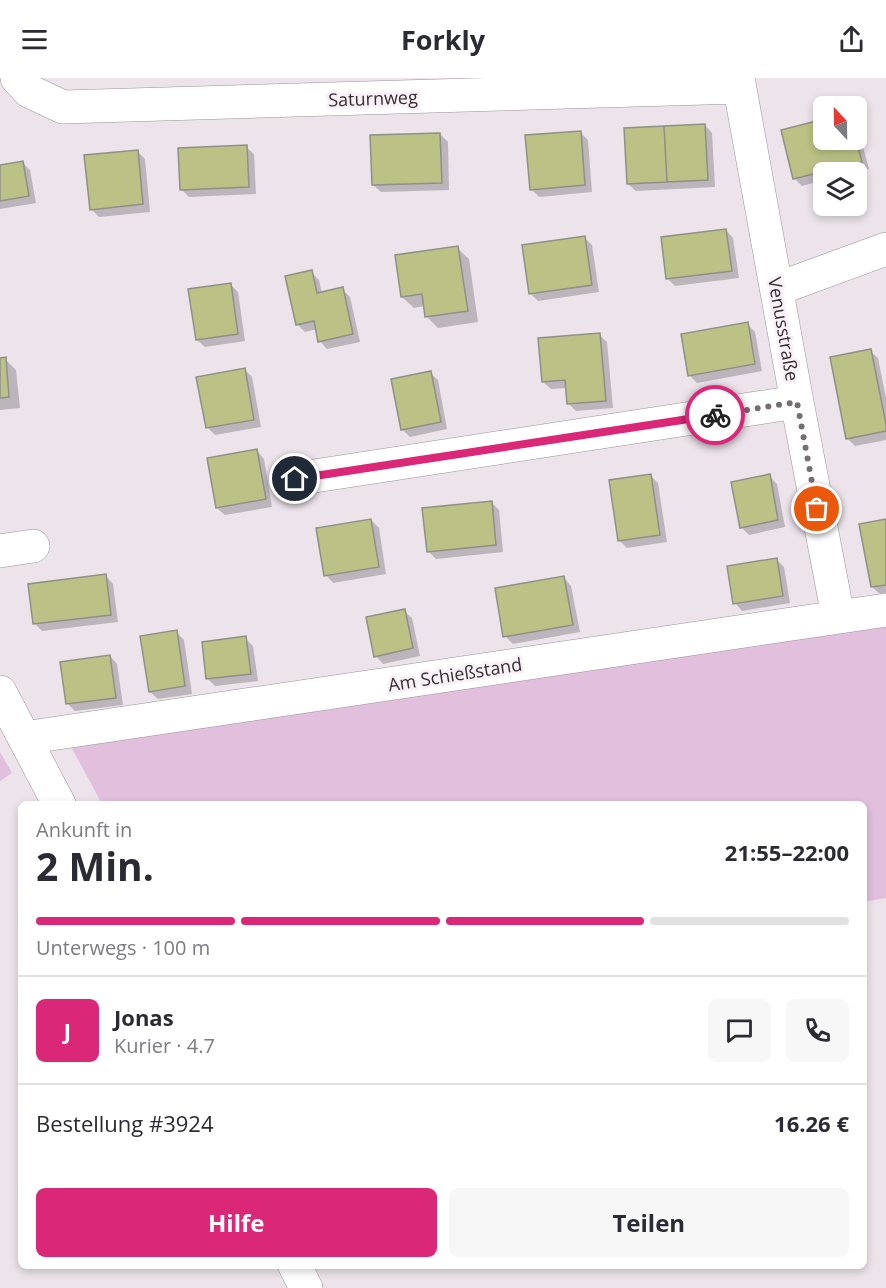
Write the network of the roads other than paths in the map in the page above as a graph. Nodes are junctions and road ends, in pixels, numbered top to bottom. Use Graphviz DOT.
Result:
graph roads {
  1 [pos="18,78"];
  2 [pos="739,83"];
  3 [pos="886,249"];
  4 [pos="777,289"];
  5 [pos="797,402"];
  6 [pos="295,479"];
  7 [pos="33,546"];
  8 [pos="0,551"];
  9 [pos="886,610"];
  10 [pos="838,616"];
  11 [pos="0,692"];
  12 [pos="24,738"];
  13 [pos="57,801"];
  14 [pos="296,1269"];
  15 [pos="306,1288"];
  1 -- 2 [label="street, Saturnweg"];
  2 -- 4 [label="street, Venusstraße"];
  3 -- 4 [label="street"];
  4 -- 5 [label="street, Venusstraße"];
  5 -- 6 [label="street"];
  5 -- 10 [label="street, Venusstraße"];
  7 -- 8 [label="street"];
  9 -- 10 [label="street, Am Schießstand"];
  10 -- 12 [label="street, Am Schießstand"];
  11 -- 12 [label="street"];
  12 -- 13 [label="street"];
  14 -- 15 [label="street"];
}
